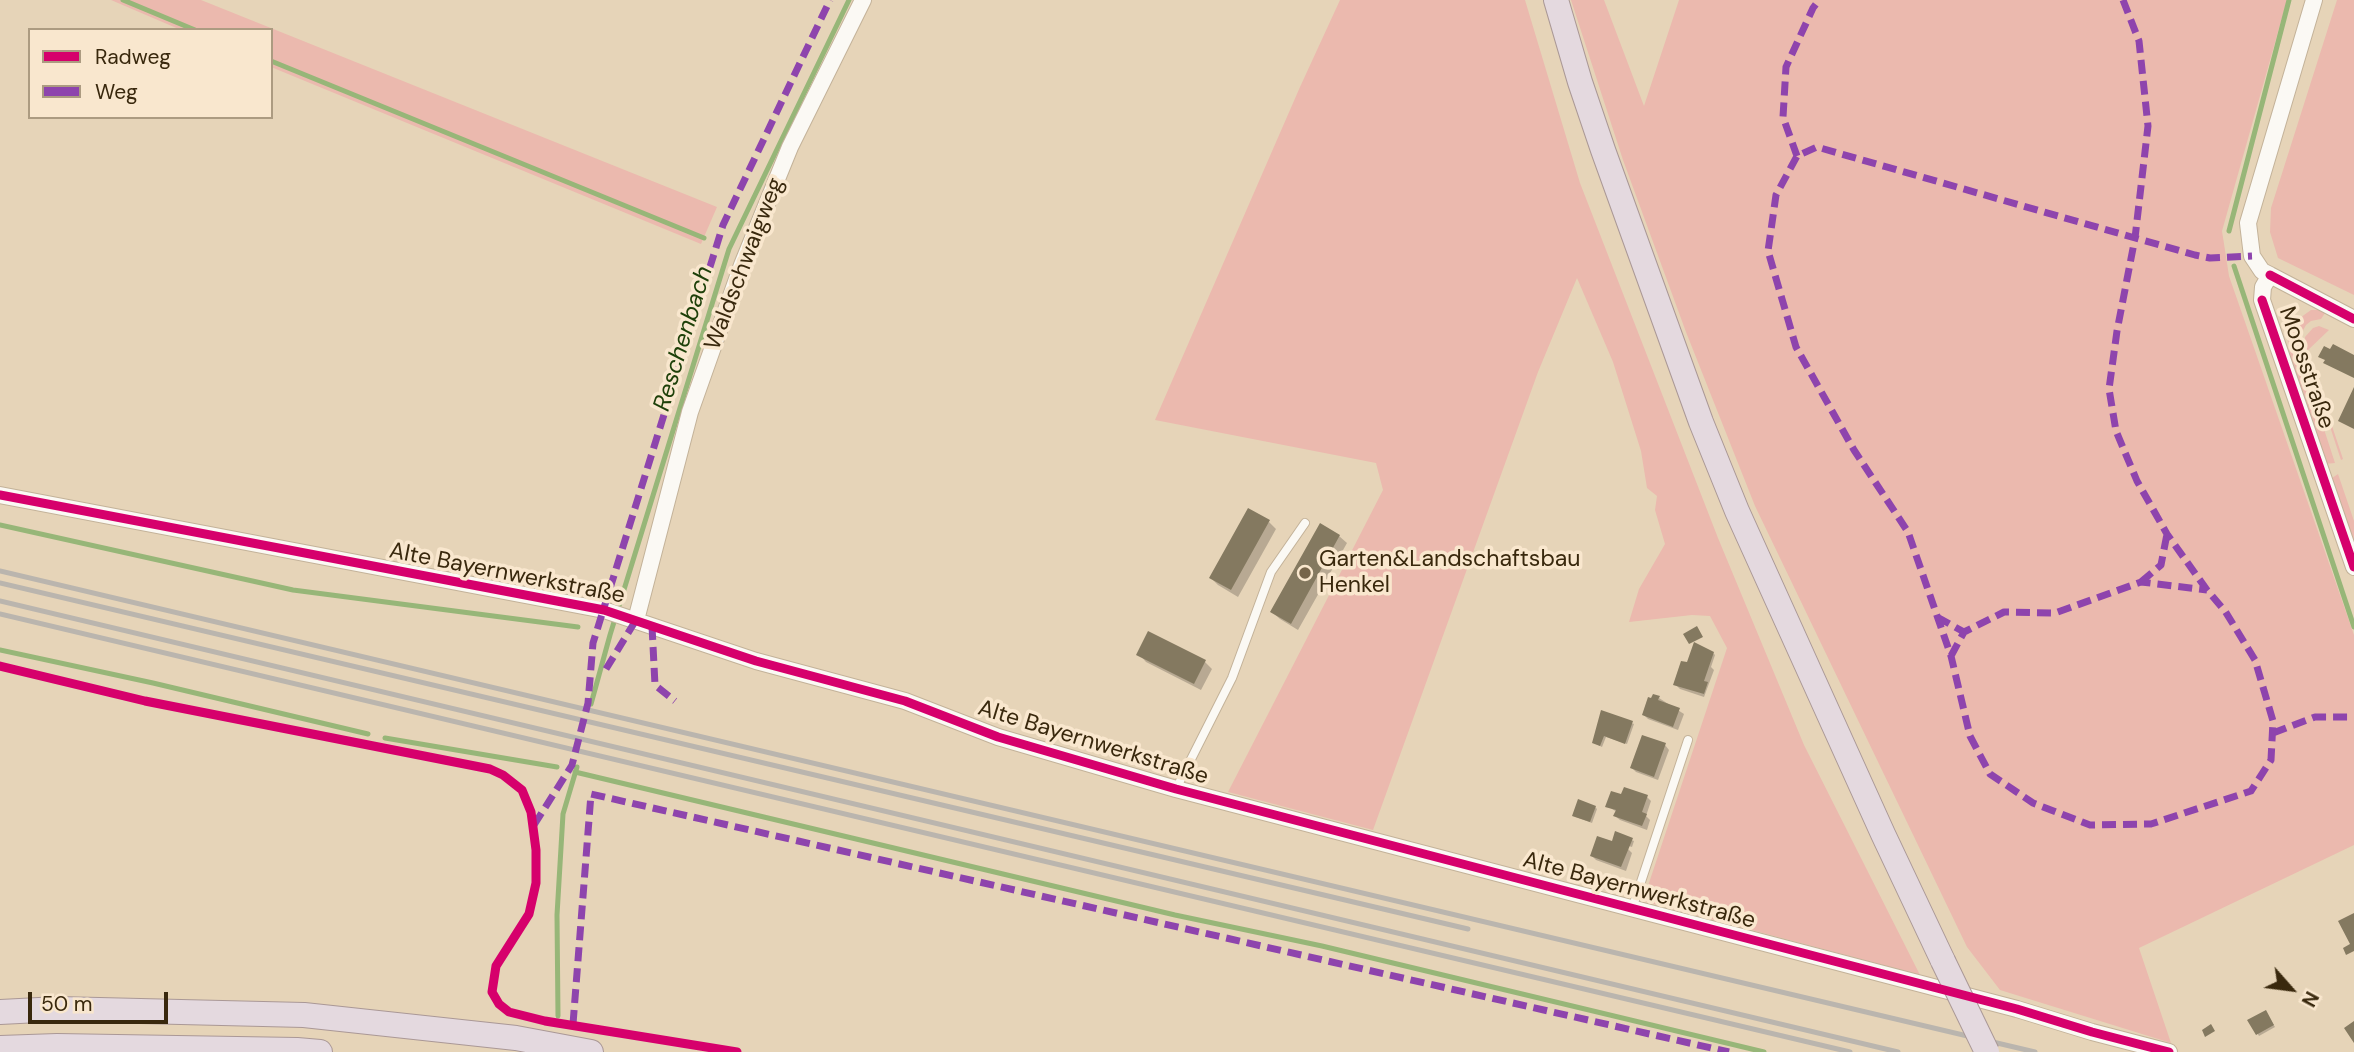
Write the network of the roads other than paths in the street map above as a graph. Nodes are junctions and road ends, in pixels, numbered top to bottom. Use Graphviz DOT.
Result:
graph roads {
  1 [pos="863,0"];
  2 [pos="1556,0"];
  3 [pos="2314,0"];
  4 [pos="2270,275"];
  5 [pos="2354,319"];
  6 [pos="0,495"];
  7 [pos="1305,523"];
  8 [pos="2354,567"];
  9 [pos="630,618"];
  10 [pos="1688,740"];
  11 [pos="1176,789"];
  12 [pos="1632,909"];
  13 [pos="0,1012"];
  14 [pos="0,1048"];
  15 [pos="320,1052"];
  16 [pos="591,1052"];
  17 [pos="1987,1052"];
  18 [pos="2169,1052"];
  1 -- 9 [label="street, Waldschwaigweg"];
  2 -- 17 [label="highway, bridge"];
  3 -- 4 [label="street"];
  4 -- 5 [label="street"];
  4 -- 8 [label="street, Moosstraße"];
  6 -- 9 [label="street, Alte Bayernwerkstraße"];
  7 -- 11 [label="lane"];
  9 -- 11 [label="street, Alte Bayernwerkstraße"];
  10 -- 12 [label="lane, Alte Bayernwerkstraße"];
  11 -- 12 [label="street, Alte Bayernwerkstraße"];
  12 -- 18 [label="street, Alte Bayernwerkstraße"];
  13 -- 16 [label="highway"];
  14 -- 15 [label="highway"];
}
